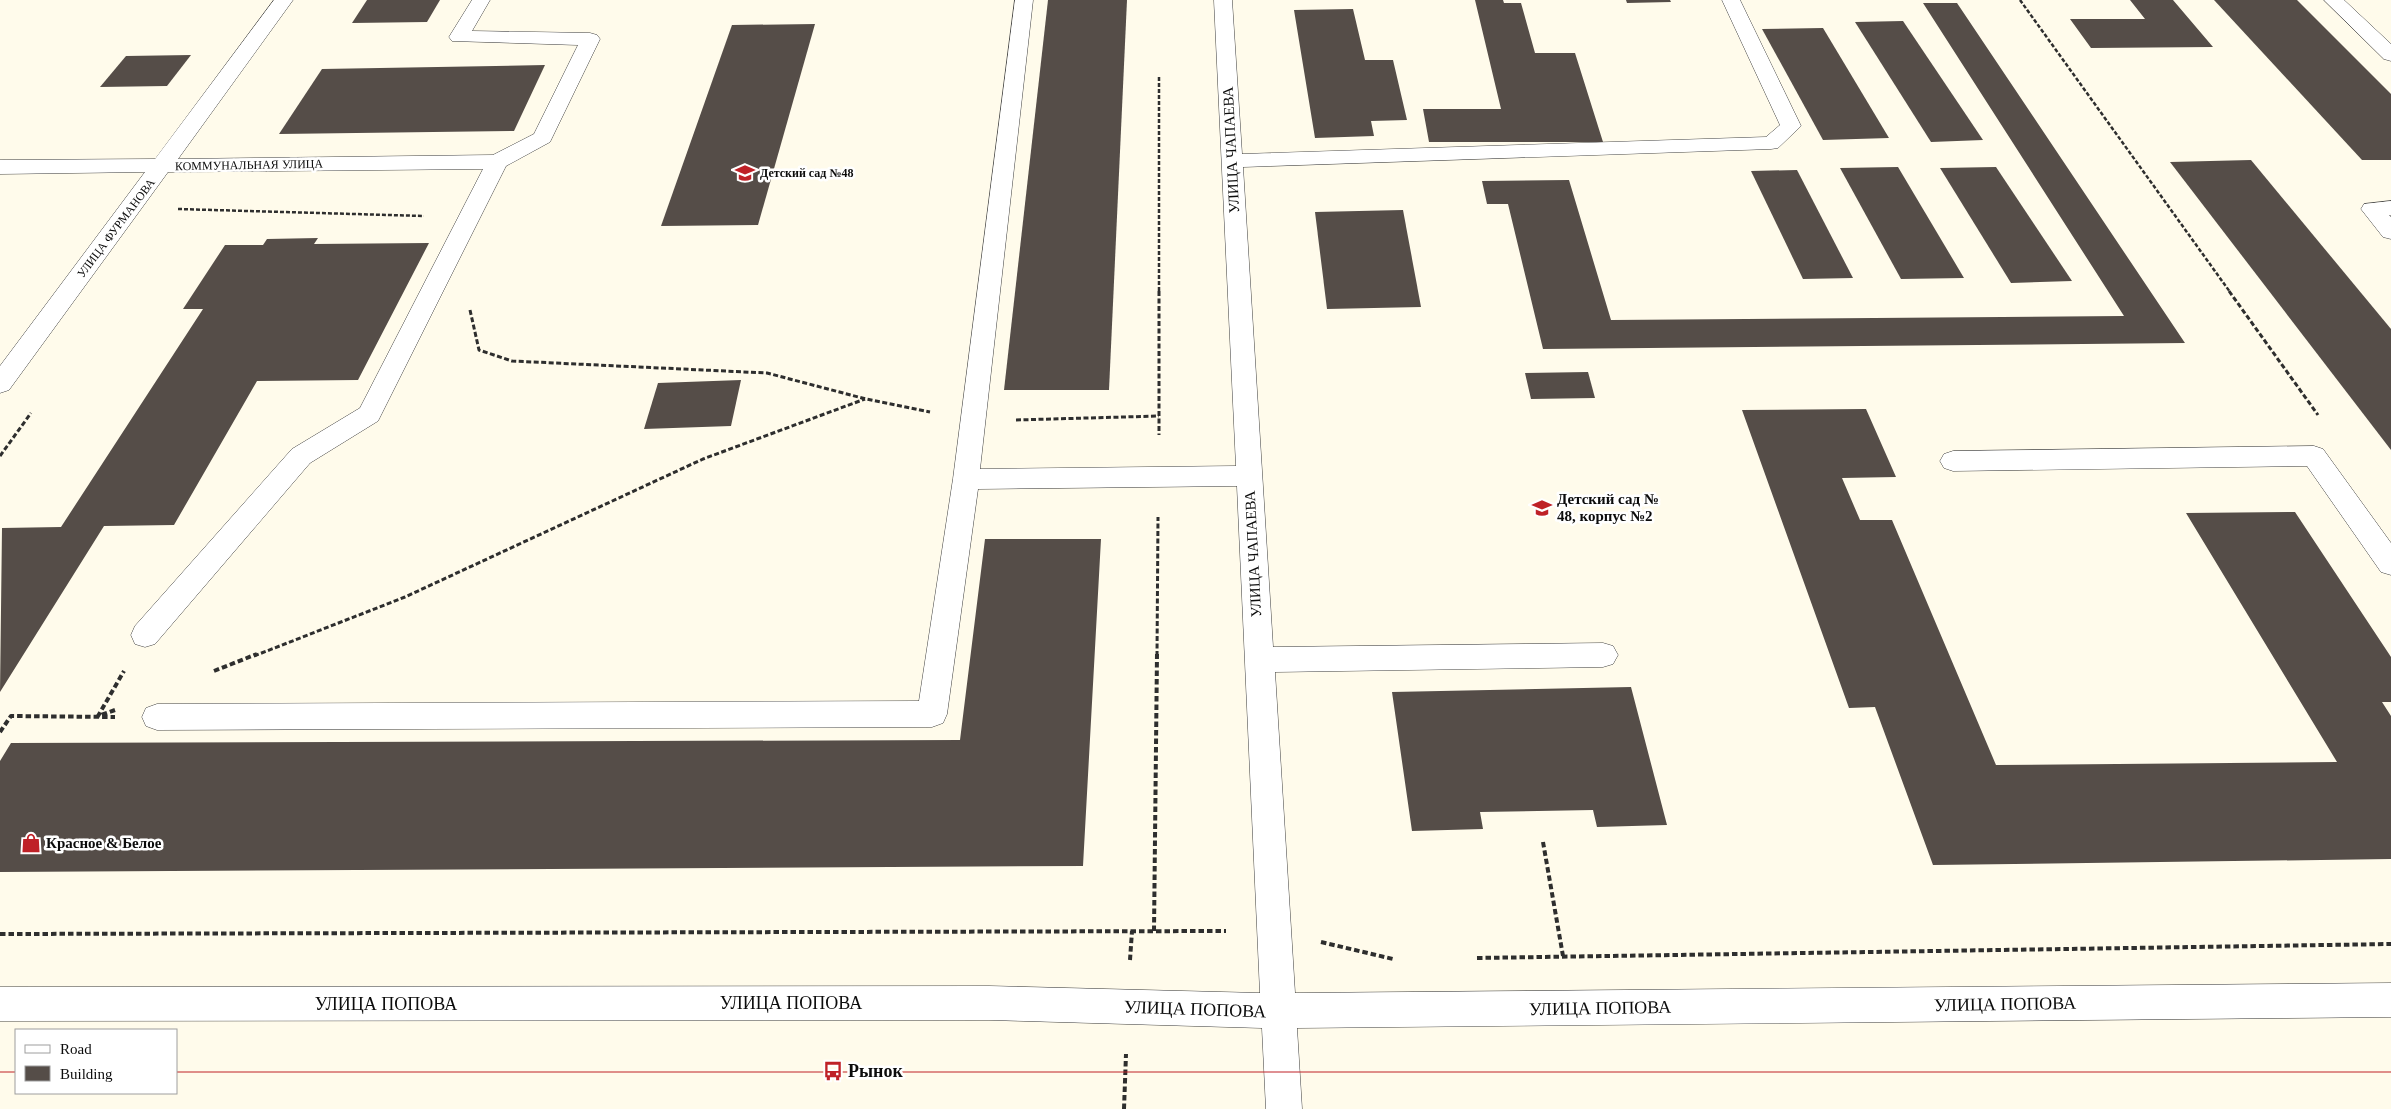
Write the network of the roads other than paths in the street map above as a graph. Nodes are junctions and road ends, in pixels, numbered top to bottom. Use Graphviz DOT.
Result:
graph roads {
  1 [pos="284,0"];
  2 [pos="481,0"];
  3 [pos="1024,0"];
  4 [pos="1223,0"];
  5 [pos="1731,0"];
  6 [pos="2333,0"];
  7 [pos="2391,56"];
  8 [pos="1231,161"];
  9 [pos="497,162"];
  10 [pos="163,166"];
  11 [pos="0,167"];
  12 [pos="2391,208"];
  13 [pos="2391,232"];
  14 [pos="0,384"];
  15 [pos="1953,461"];
  16 [pos="1249,476"];
  17 [pos="966,479"];
  18 [pos="2391,564"];
  19 [pos="145,635"];
  20 [pos="1603,655"];
  21 [pos="1259,660"];
  22 [pos="156,717"];
  23 [pos="2391,1000"];
  24 [pos="0,1004"];
  25 [pos="1278,1011"];
  26 [pos="1284,1109"];
  1 -- 10 [label="street, УЛИЦА ФУРМАНОВА"];
  2 -- 9 [label="street"];
  3 -- 17 [label="street"];
  4 -- 8 [label="street, УЛИЦА ЧАПАЕВА"];
  5 -- 8 [label="street"];
  6 -- 7 [label="street"];
  8 -- 16 [label="street, УЛИЦА ЧАПАЕВА"];
  9 -- 10 [label="street, КОММУНАЛЬНАЯ УЛИЦА"];
  9 -- 19 [label="street"];
  10 -- 11 [label="street, КОММУНАЛЬНАЯ УЛИЦА"];
  10 -- 14 [label="street, УЛИЦА ФУРМАНОВА"];
  12 -- 13 [label="street"];
  15 -- 18 [label="street"];
  16 -- 17 [label="street"];
  16 -- 21 [label="street, УЛИЦА ЧАПАЕВА"];
  17 -- 22 [label="street"];
  20 -- 21 [label="street"];
  21 -- 25 [label="street, УЛИЦА ЧАПАЕВА"];
  23 -- 25 [label="street, УЛИЦА ПОПОВА"];
  24 -- 25 [label="street, УЛИЦА ПОПОВА"];
  25 -- 26 [label="street, УЛИЦА ЧАПАЕВА"];
}
